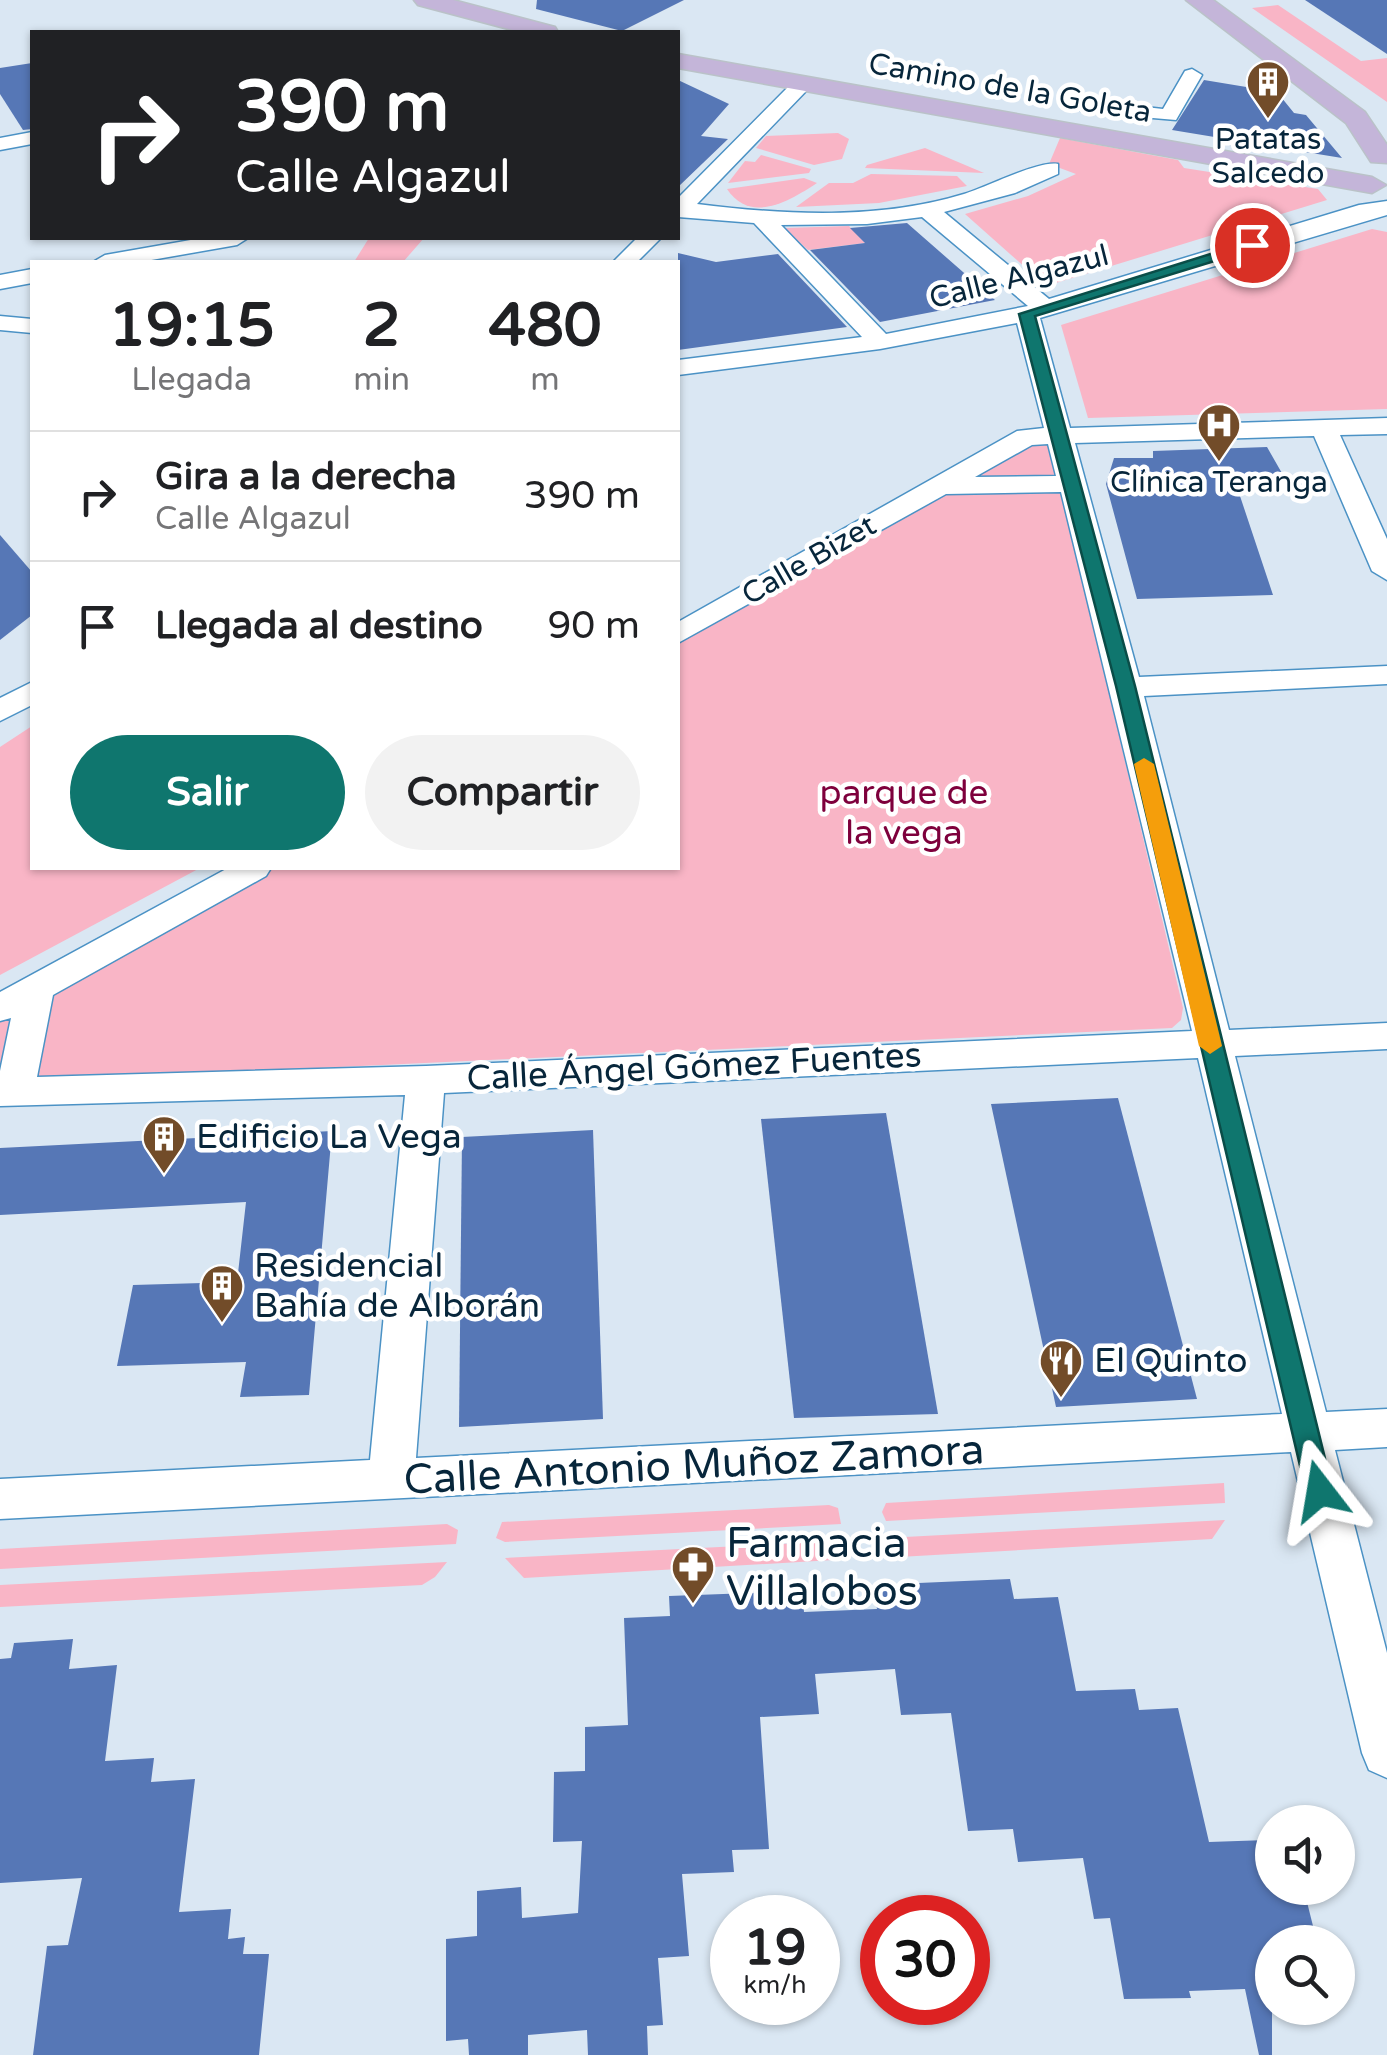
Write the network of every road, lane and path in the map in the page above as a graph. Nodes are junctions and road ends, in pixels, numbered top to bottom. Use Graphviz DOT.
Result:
graph roads {
  1 [pos="426,0"];
  2 [pos="1198,0"];
  3 [pos="538,30"];
  4 [pos="680,61"];
  5 [pos="1192,75"];
  6 [pos="802,84"];
  7 [pos="1068,134"];
  8 [pos="30,138"];
  9 [pos="0,144"];
  10 [pos="1050,168"];
  11 [pos="1380,179"];
  12 [pos="680,207"];
  13 [pos="924,208"];
  14 [pos="680,209"];
  15 [pos="762,218"];
  16 [pos="226,240"];
  17 [pos="648,240"];
  18 [pos="116,260"];
  19 [pos="626,260"];
  20 [pos="30,276"];
  21 [pos="0,282"];
  22 [pos="1036,311"];
  23 [pos="0,323"];
  24 [pos="30,326"];
  25 [pos="880,342"];
  26 [pos="680,368"];
  27 [pos="1387,426"];
  28 [pos="1324,428"];
  29 [pos="1057,436"];
  30 [pos="1071,484"];
  31 [pos="940,486"];
  32 [pos="1387,572"];
  33 [pos="680,633"];
  34 [pos="1387,675"];
  35 [pos="1126,686"];
  36 [pos="30,692"];
  37 [pos="0,712"];
  38 [pos="250,870"];
  39 [pos="36,988"];
  40 [pos="0,1008"];
  41 [pos="1387,1036"];
  42 [pos="1210,1043"];
  43 [pos="426,1080"];
  44 [pos="8,1092"];
  45 [pos="1387,1428"];
  46 [pos="1305,1433"];
  47 [pos="391,1481"];
  48 [pos="0,1500"];
  49 [pos="1387,1753"];
  1 -- 3 [label="main road"];
  2 -- 11 [label="main road"];
  4 -- 6 [label="main road, Camino de la Goleta"];
  5 -- 7 [label="street"];
  6 -- 7 [label="main road, Camino de la Goleta"];
  6 -- 12 [label="street"];
  7 -- 11 [label="main road, Camino de la Goleta"];
  8 -- 9 [label="street"];
  10 -- 13 [label="street"];
  11 -- 22 [label="street, Calle Algazul"];
  13 -- 15 [label="street"];
  13 -- 22 [label="street"];
  14 -- 15 [label="street"];
  15 -- 25 [label="street"];
  16 -- 18 [label="street"];
  17 -- 19 [label="street"];
  20 -- 21 [label="street"];
  22 -- 25 [label="street, Calle Algazul"];
  22 -- 29 [label="street"];
  23 -- 24 [label="street"];
  25 -- 26 [label="street, Calle Algazul"];
  27 -- 28 [label="street, Calle Bizet"];
  28 -- 29 [label="street, Calle Bizet"];
  28 -- 32 [label="street"];
  29 -- 30 [label="street"];
  29 -- 31 [label="street, Calle Bizet"];
  30 -- 31 [label="street, Calle Bizet"];
  30 -- 35 [label="street"];
  31 -- 33 [label="street, Calle Bizet"];
  34 -- 35 [label="street"];
  35 -- 42 [label="street"];
  36 -- 37 [label="street"];
  38 -- 39 [label="street"];
  39 -- 40 [label="street"];
  39 -- 44 [label="street"];
  41 -- 42 [label="street, Calle Ángel Gómez Fuentes"];
  42 -- 43 [label="street, Calle Ángel Gómez Fuentes"];
  42 -- 46 [label="street"];
  43 -- 44 [label="street, Calle Ángel Gómez Fuentes"];
  43 -- 47 [label="street"];
  45 -- 46 [label="street, Calle Antonio Muñoz Zamora"];
  46 -- 47 [label="street, Calle Antonio Muñoz Zamora"];
  46 -- 49 [label="street"];
  47 -- 48 [label="street, Calle Antonio Muñoz Zamora"];
}
